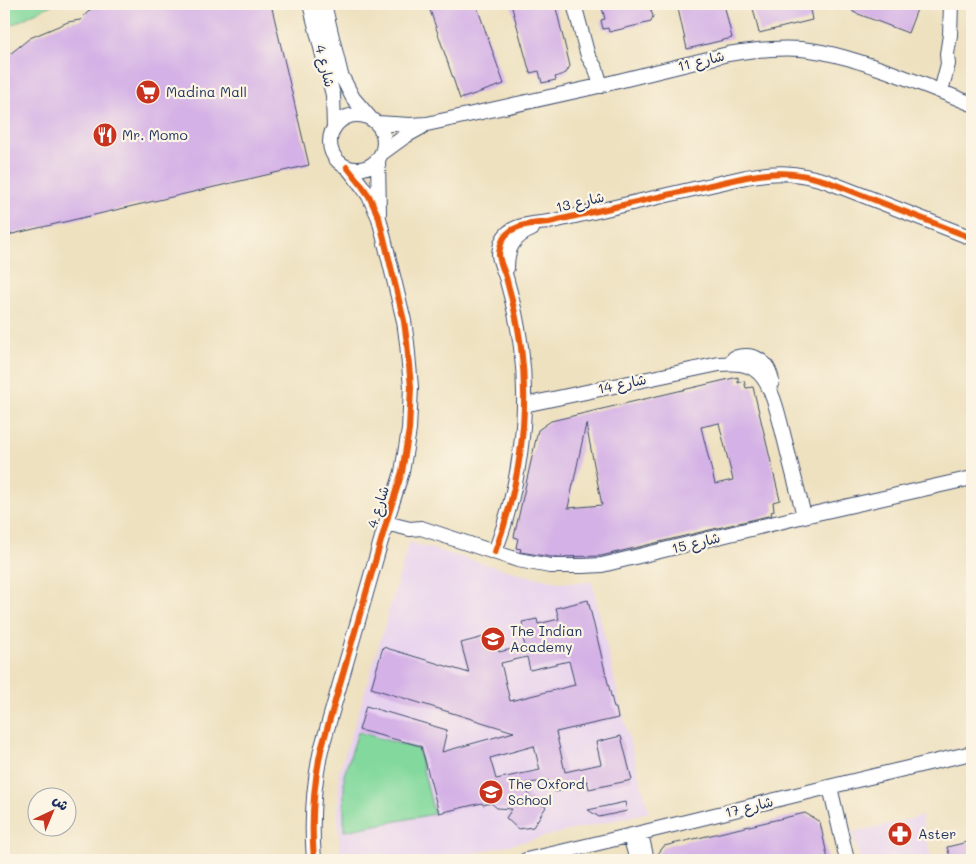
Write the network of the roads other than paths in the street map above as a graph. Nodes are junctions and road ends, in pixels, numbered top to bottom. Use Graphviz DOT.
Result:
graph roads {
  1 [pos="310,4"];
  2 [pos="324,4"];
  3 [pos="574,4"];
  4 [pos="951,4"];
  5 [pos="595,87"];
  6 [pos="936,89"];
  7 [pos="972,104"];
  8 [pos="374,121"];
  9 [pos="427,124"];
  10 [pos="334,128"];
  11 [pos="380,156"];
  12 [pos="347,167"];
  13 [pos="379,218"];
  14 [pos="972,238"];
  15 [pos="524,405"];
  16 [pos="972,478"];
  17 [pos="804,516"];
  18 [pos="388,518"];
  19 [pos="495,552"];
  20 [pos="972,753"];
  21 [pos="830,787"];
  22 [pos="636,835"];
  23 [pos="314,860"];
  24 [pos="526,860"];
  25 [pos="637,860"];
  26 [pos="647,860"];
  27 [pos="847,860"];
  1 -- 10 [label="street, شارع 4"];
  2 -- 8 [label="street, شارع 4"];
  3 -- 5 [label="street"];
  4 -- 6 [label="street"];
  5 -- 6 [label="street, شارع 11"];
  5 -- 9 [label="street, شارع 11"];
  6 -- 7 [label="street, شارع 11"];
  8 -- 9 [label="street, شارع 11"];
  8 -- 10 [label="street"];
  8 -- 11 [label="street"];
  9 -- 11 [label="street, شارع 11"];
  10 -- 12 [label="street"];
  11 -- 12 [label="street"];
  11 -- 13 [label="street, شارع 4"];
  12 -- 13 [label="street, شارع 4"];
  13 -- 18 [label="street, شارع 4"];
  14 -- 15 [label="street, شارع 13"];
  15 -- 17 [label="street, شارع 14"];
  15 -- 19 [label="street, شارع 13"];
  16 -- 17 [label="street, شارع 15"];
  17 -- 19 [label="street, شارع 15"];
  18 -- 19 [label="street, شارع 15"];
  18 -- 23 [label="street, شارع 4"];
  20 -- 21 [label="street, شارع 17"];
  21 -- 22 [label="street, شارع 17"];
  21 -- 27 [label="street"];
  22 -- 24 [label="street, شارع 17"];
  22 -- 25 [label="street"];
  22 -- 26 [label="street"];
}
